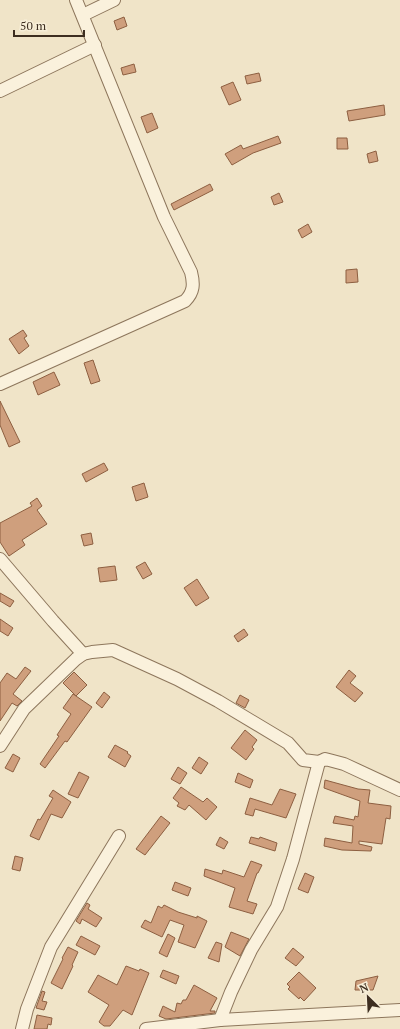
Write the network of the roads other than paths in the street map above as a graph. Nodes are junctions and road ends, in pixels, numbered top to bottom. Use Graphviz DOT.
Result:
graph roads {
  1 [pos="76,0"];
  2 [pos="114,0"];
  3 [pos="83,15"];
  4 [pos="95,45"];
  5 [pos="0,92"];
  6 [pos="0,384"];
  7 [pos="1,564"];
  8 [pos="84,654"];
  9 [pos="0,746"];
  10 [pos="319,762"];
  11 [pos="400,790"];
  12 [pos="119,836"];
  13 [pos="400,1010"];
  14 [pos="220,1020"];
  15 [pos="22,1029"];
  16 [pos="146,1029"];
  1 -- 3 [label="street"];
  2 -- 3 [label="street"];
  3 -- 4 [label="street"];
  4 -- 5 [label="street"];
  4 -- 6 [label="street"];
  7 -- 8 [label="street"];
  8 -- 9 [label="street"];
  8 -- 10 [label="street"];
  10 -- 11 [label="street"];
  10 -- 14 [label="street"];
  12 -- 15 [label="street"];
  13 -- 14 [label="street"];
  14 -- 16 [label="street"];
}
